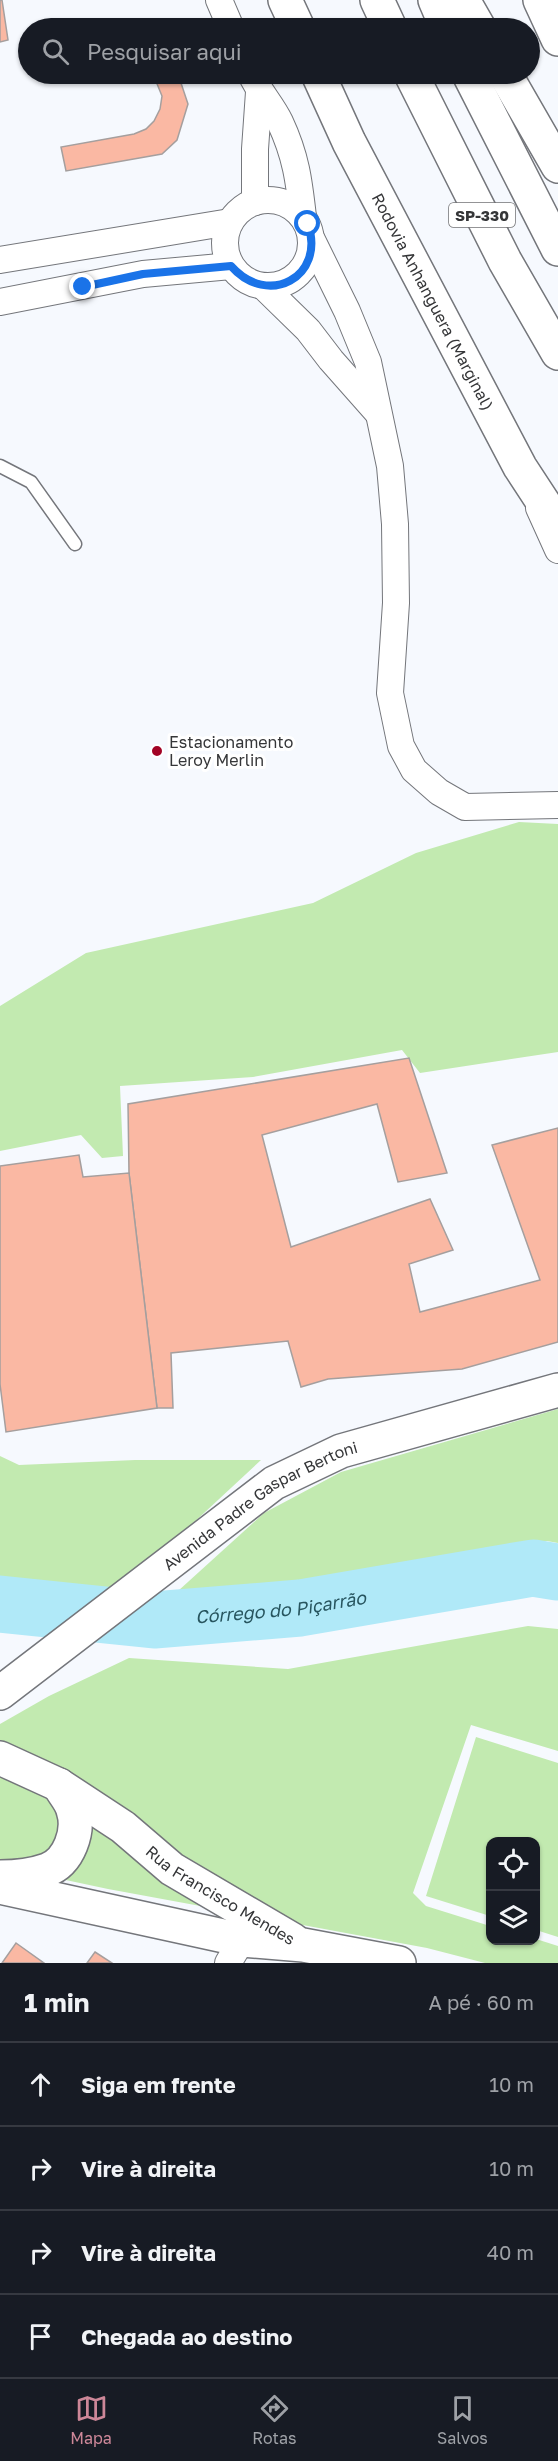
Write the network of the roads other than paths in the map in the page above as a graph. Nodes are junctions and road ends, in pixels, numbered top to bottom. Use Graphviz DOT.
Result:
graph roads {
  1 [pos="219,0"];
  2 [pos="285,0"];
  3 [pos="377,0"];
  4 [pos="435,0"];
  5 [pos="463,0"];
  6 [pos="540,0"];
  7 [pos="227,18"];
  8 [pos="293,18"];
  9 [pos="385,18"];
  10 [pos="443,18"];
  11 [pos="473,18"];
  12 [pos="558,39"];
  13 [pos="255,84"];
  14 [pos="256,84"];
  15 [pos="323,84"];
  16 [pos="416,84"];
  17 [pos="474,84"];
  18 [pos="511,84"];
  19 [pos="558,166"];
  20 [pos="255,202"];
  21 [pos="230,222"];
  22 [pos="308,229"];
  23 [pos="558,249"];
  24 [pos="0,260"];
  25 [pos="231,266"];
  26 [pos="263,286"];
  27 [pos="0,302"];
  28 [pos="558,353"];
  29 [pos="378,412"];
  30 [pos="0,466"];
  31 [pos="520,467"];
  32 [pos="558,525"];
  33 [pos="75,544"];
  34 [pos="558,549"];
  35 [pos="558,790"];
  36 [pos="531,804"];
  37 [pos="558,805"];
  38 [pos="558,1390"];
  39 [pos="0,1693"];
  40 [pos="0,1758"];
  41 [pos="59,1785"];
  42 [pos="0,1876"];
  43 [pos="0,1887"];
  44 [pos="303,1945"];
  45 [pos="235,1952"];
  46 [pos="399,1963"];
  1 -- 7 [label="street"];
  2 -- 8 [label="main road"];
  3 -- 9 [label="main road"];
  4 -- 10 [label="main road"];
  5 -- 11 [label="main road"];
  6 -- 12 [label="main road"];
  13 -- 20 [label="street"];
  14 -- 22 [label="street"];
  15 -- 31 [label="main road, Rodovia Anhanguera (Marginal)"];
  16 -- 28 [label="main road, SP-330"];
  17 -- 23 [label="main road, SP-330"];
  18 -- 19 [label="main road"];
  20 -- 21 [label="street"];
  20 -- 22 [label="street"];
  21 -- 24 [label="street"];
  21 -- 25 [label="street"];
  22 -- 26 [label="street"];
  22 -- 29 [label="street"];
  25 -- 26 [label="street"];
  25 -- 27 [label="street"];
  26 -- 29 [label="street"];
  29 -- 36 [label="street"];
  30 -- 33 [label="lane"];
  31 -- 32 [label="main road, Rodovia Anhanguera (Marginal)"];
  31 -- 34 [label="street"];
  35 -- 36 [label="street"];
  36 -- 37 [label="street"];
  38 -- 39 [label="main road, Avenida Padre Gaspar Bertoni"];
  40 -- 41 [label="main road, Rua Francisco Mendes"];
  41 -- 42 [label="main road"];
  41 -- 44 [label="main road, Rua Francisco Mendes"];
  43 -- 45 [label="main road, Rua Francisco Mendes"];
  44 -- 45 [label="main road, Rua Francisco Mendes"];
  44 -- 46 [label="main road"];
}
